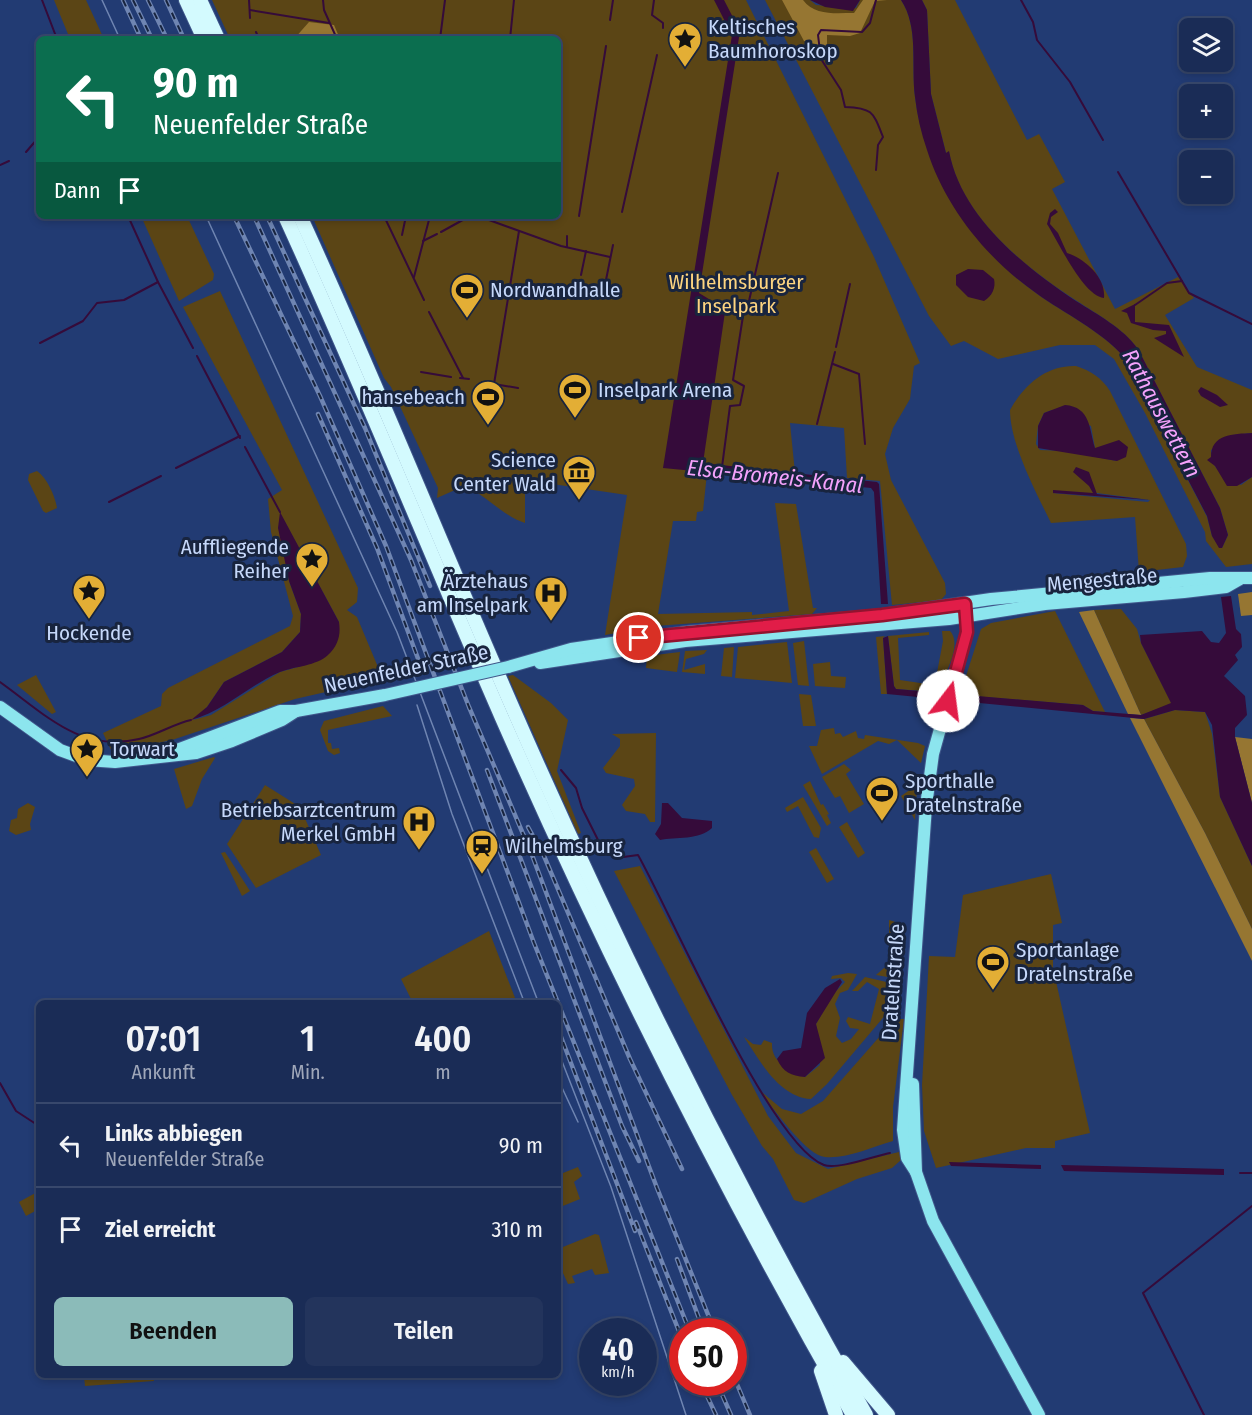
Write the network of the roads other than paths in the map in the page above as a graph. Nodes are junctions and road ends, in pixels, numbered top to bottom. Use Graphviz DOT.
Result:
graph roads {
  1 [pos="186,0"];
  2 [pos="200,0"];
  3 [pos="203,36"];
  4 [pos="217,36"];
  5 [pos="286,219"];
  6 [pos="301,219"];
  7 [pos="1246,579"];
  8 [pos="966,610"];
  9 [pos="0,707"];
  10 [pos="811,1341"];
  11 [pos="827,1345"];
  12 [pos="836,1415"];
  13 [pos="853,1415"];
  14 [pos="866,1415"];
  15 [pos="888,1415"];
  16 [pos="1039,1415"];
  1 -- 3 [label="highway"];
  2 -- 4 [label="highway"];
  5 -- 10 [label="highway"];
  6 -- 11 [label="highway"];
  7 -- 8 [label="main road, Mengestraße"];
  8 -- 9 [label="main road, Neuenfelder Straße, bridge"];
  8 -- 16 [label="main road, Dratelnstraße"];
  10 -- 12 [label="highway"];
  10 -- 13 [label="highway"];
  11 -- 14 [label="highway"];
  11 -- 15 [label="highway"];
}
